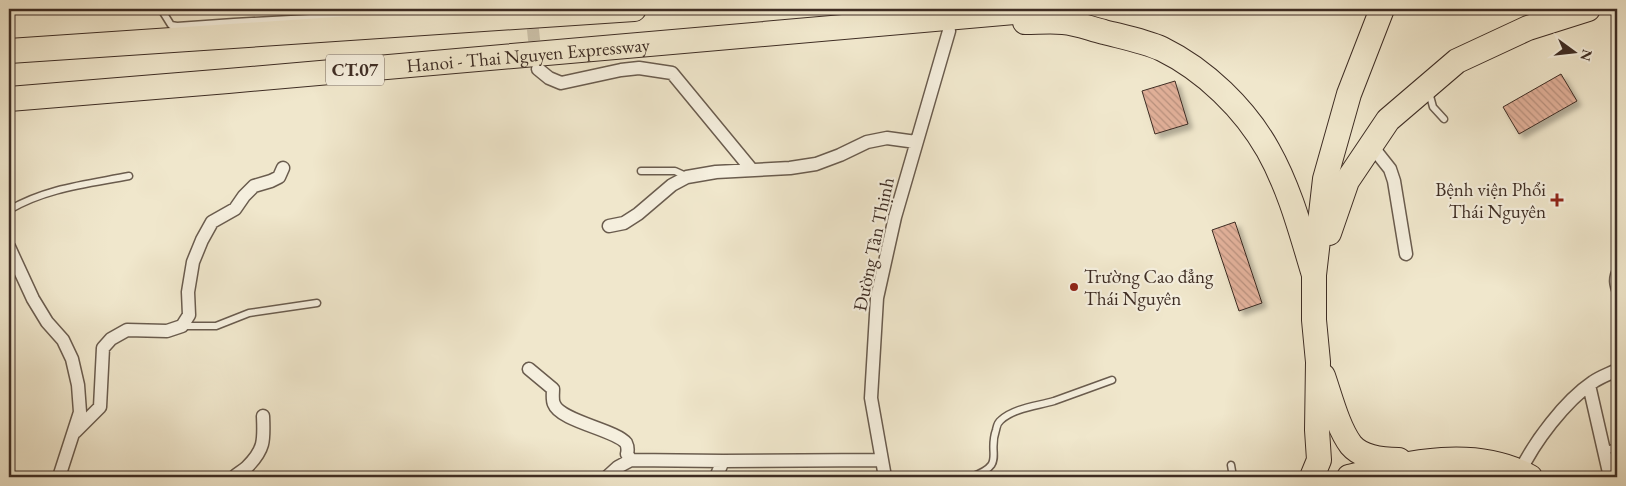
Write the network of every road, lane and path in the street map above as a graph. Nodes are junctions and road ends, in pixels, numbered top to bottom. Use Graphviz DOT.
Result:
graph roads {
  1 [pos="161,9"];
  2 [pos="634,9"];
  3 [pos="1048,9"];
  4 [pos="1588,9"];
  5 [pos="1380,13"];
  6 [pos="396,14"];
  7 [pos="943,31"];
  8 [pos="702,38"];
  9 [pos="9,51"];
  10 [pos="538,69"];
  11 [pos="1427,86"];
  12 [pos="9,99"];
  13 [pos="1444,120"];
  14 [pos="916,142"];
  15 [pos="1371,145"];
  16 [pos="283,168"];
  17 [pos="752,170"];
  18 [pos="641,171"];
  19 [pos="129,176"];
  20 [pos="687,177"];
  21 [pos="9,210"];
  22 [pos="609,226"];
  23 [pos="9,247"];
  24 [pos="1406,254"];
  25 [pos="1617,268"];
  26 [pos="1314,274"];
  27 [pos="1617,295"];
  28 [pos="317,303"];
  29 [pos="182,326"];
  30 [pos="1318,362"];
  31 [pos="529,369"];
  32 [pos="1617,370"];
  33 [pos="1112,380"];
  34 [pos="1589,385"];
  35 [pos="263,416"];
  36 [pos="1340,423"];
  37 [pos="1317,430"];
  38 [pos="75,432"];
  39 [pos="1617,447"];
  40 [pos="1603,451"];
  41 [pos="631,460"];
  42 [pos="882,460"];
  43 [pos="723,461"];
  44 [pos="1428,461"];
  45 [pos="1231,465"];
  46 [pos="1523,475"];
  47 [pos="59,477"];
  48 [pos="234,477"];
  49 [pos="607,477"];
  50 [pos="716,477"];
  51 [pos="885,477"];
  52 [pos="971,477"];
  53 [pos="1233,477"];
  54 [pos="1312,477"];
  55 [pos="1341,477"];
  56 [pos="1349,477"];
  57 [pos="1610,477"];
  1 -- 6 [label="lane"];
  2 -- 9 [label="highway, Hanoi - Thai Nguyen Expressway / CT.07"];
  3 -- 8 [label="highway, Hanoi - Thai Nguyen Expressway / CT.07"];
  4 -- 11 [label="highway"];
  5 -- 26 [label="highway"];
  7 -- 14 [label="street, Đường Tân Thịnh"];
  8 -- 12 [label="highway, Hanoi - Thai Nguyen Expressway / CT.07"];
  8 -- 26 [label="highway"];
  10 -- 17 [label="street"];
  11 -- 13 [label="lane"];
  11 -- 15 [label="highway"];
  14 -- 17 [label="street"];
  14 -- 42 [label="street, Đường Tân Thịnh"];
  15 -- 24 [label="street"];
  15 -- 26 [label="highway"];
  16 -- 29 [label="street"];
  17 -- 20 [label="street"];
  18 -- 20 [label="lane"];
  19 -- 21 [label="lane"];
  20 -- 22 [label="street"];
  23 -- 38 [label="street"];
  25 -- 27 [label="lane"];
  26 -- 30 [label="highway"];
  28 -- 29 [label="lane"];
  29 -- 38 [label="street"];
  30 -- 36 [label="highway"];
  30 -- 37 [label="highway"];
  31 -- 41 [label="street"];
  32 -- 34 [label="street"];
  33 -- 52 [label="lane"];
  34 -- 40 [label="street"];
  34 -- 46 [label="street"];
  35 -- 48 [label="street"];
  36 -- 44 [label="highway"];
  36 -- 55 [label="highway"];
  37 -- 54 [label="highway"];
  37 -- 55 [label="highway"];
  38 -- 47 [label="street"];
  39 -- 40 [label="lane"];
  40 -- 57 [label="street"];
  41 -- 43 [label="street"];
  41 -- 49 [label="street"];
  42 -- 43 [label="street"];
  42 -- 51 [label="street, Đường Tân Thịnh"];
  43 -- 50 [label="street"];
  44 -- 46 [label="highway"];
  44 -- 56 [label="highway"];
  45 -- 53 [label="lane"];
}
